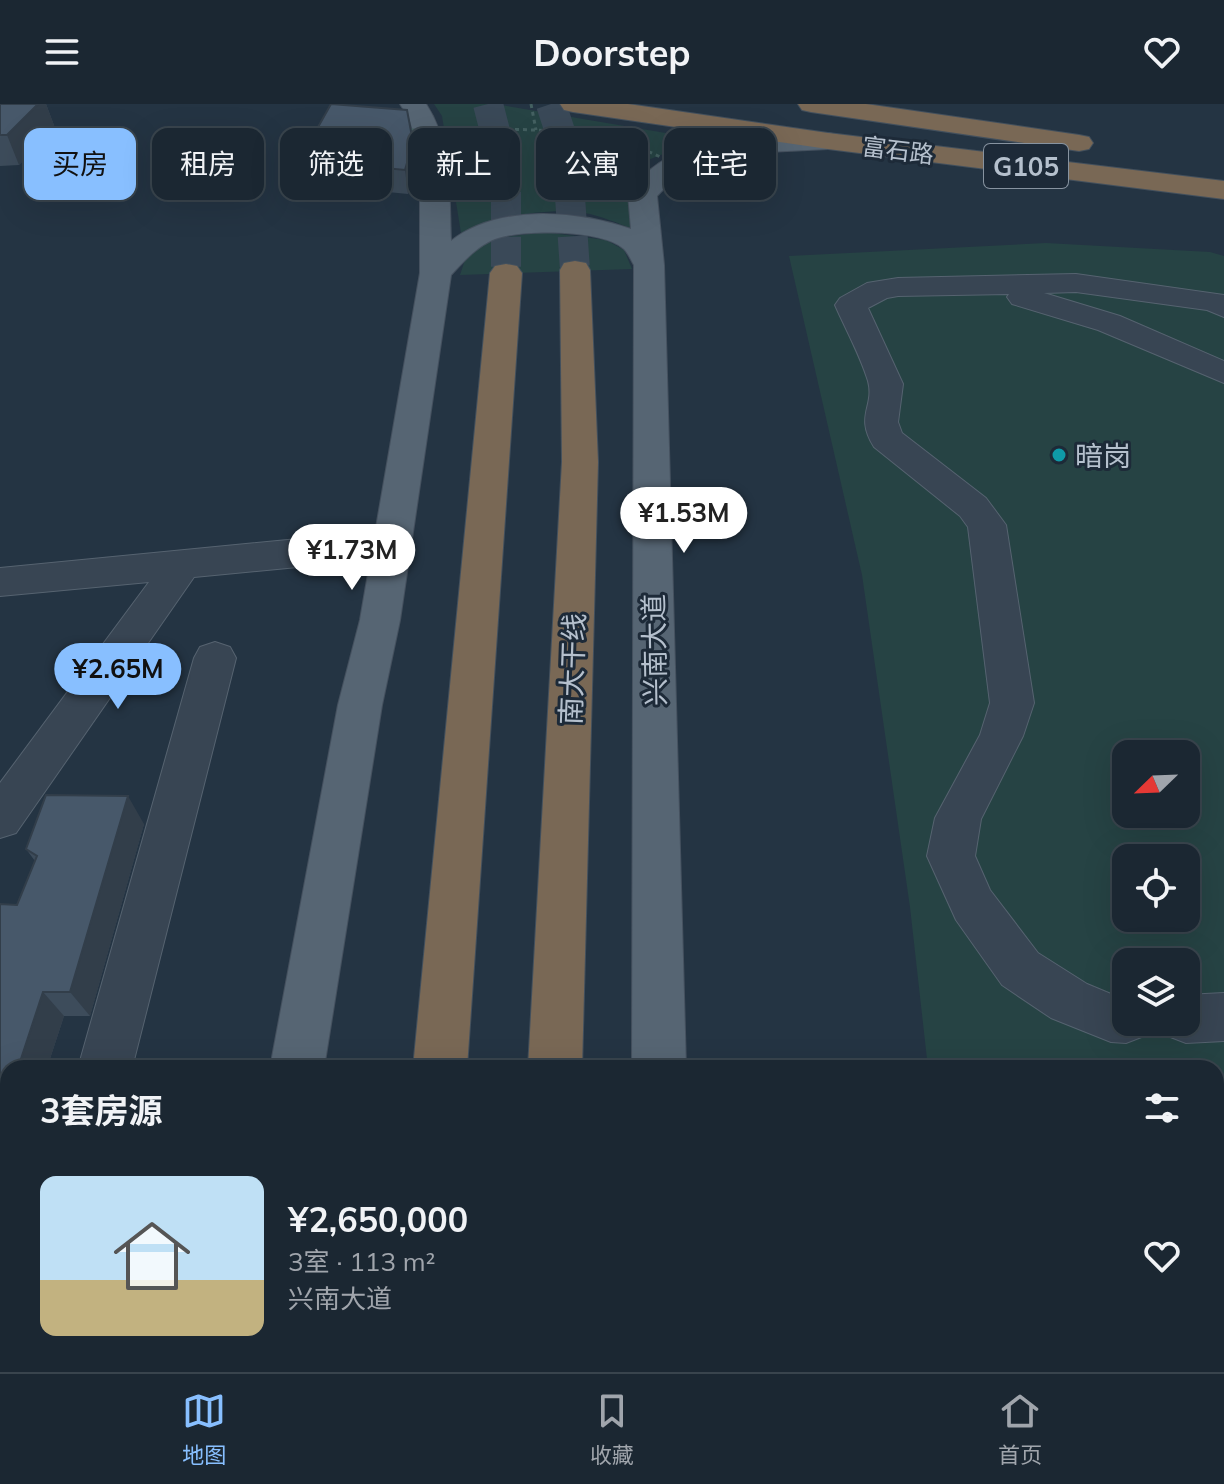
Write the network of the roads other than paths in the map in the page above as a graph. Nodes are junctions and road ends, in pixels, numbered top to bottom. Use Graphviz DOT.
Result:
graph roads {
  1 [pos="573,104"];
  2 [pos="811,104"];
  3 [pos="412,117"];
  4 [pos="828,141"];
  5 [pos="1109,147"];
  6 [pos="1224,190"];
  7 [pos="649,265"];
  8 [pos="575,270"];
  9 [pos="436,273"];
  10 [pos="506,273"];
  11 [pos="979,284"];
  12 [pos="1224,307"];
  13 [pos="1224,373"];
  14 [pos="391,544"];
  15 [pos="182,565"];
  16 [pos="0,582"];
  17 [pos="215,658"];
  18 [pos="0,819"];
  19 [pos="1224,1017"];
  20 [pos="1112,1018"];
  21 [pos="1200,1018"];
  22 [pos="107,1060"];
  23 [pos="298,1060"];
  24 [pos="441,1060"];
  25 [pos="555,1060"];
  26 [pos="659,1060"];
  1 -- 4 [label="highway, 富石路 / G105"];
  2 -- 5 [label="highway, 富石路 / G105"];
  3 -- 9 [label="main road"];
  4 -- 6 [label="highway, 富石路 / G105"];
  4 -- 7 [label="main road, 兴南大道"];
  7 -- 9 [label="main road"];
  7 -- 26 [label="main road, 兴南大道"];
  8 -- 25 [label="highway, 南大干线"];
  9 -- 14 [label="main road"];
  10 -- 24 [label="highway"];
  11 -- 12 [label="street"];
  11 -- 13 [label="street"];
  11 -- 20 [label="street"];
  14 -- 15 [label="street"];
  14 -- 23 [label="main road"];
  15 -- 16 [label="street"];
  15 -- 18 [label="street"];
  17 -- 22 [label="street"];
  19 -- 21 [label="street"];
}
